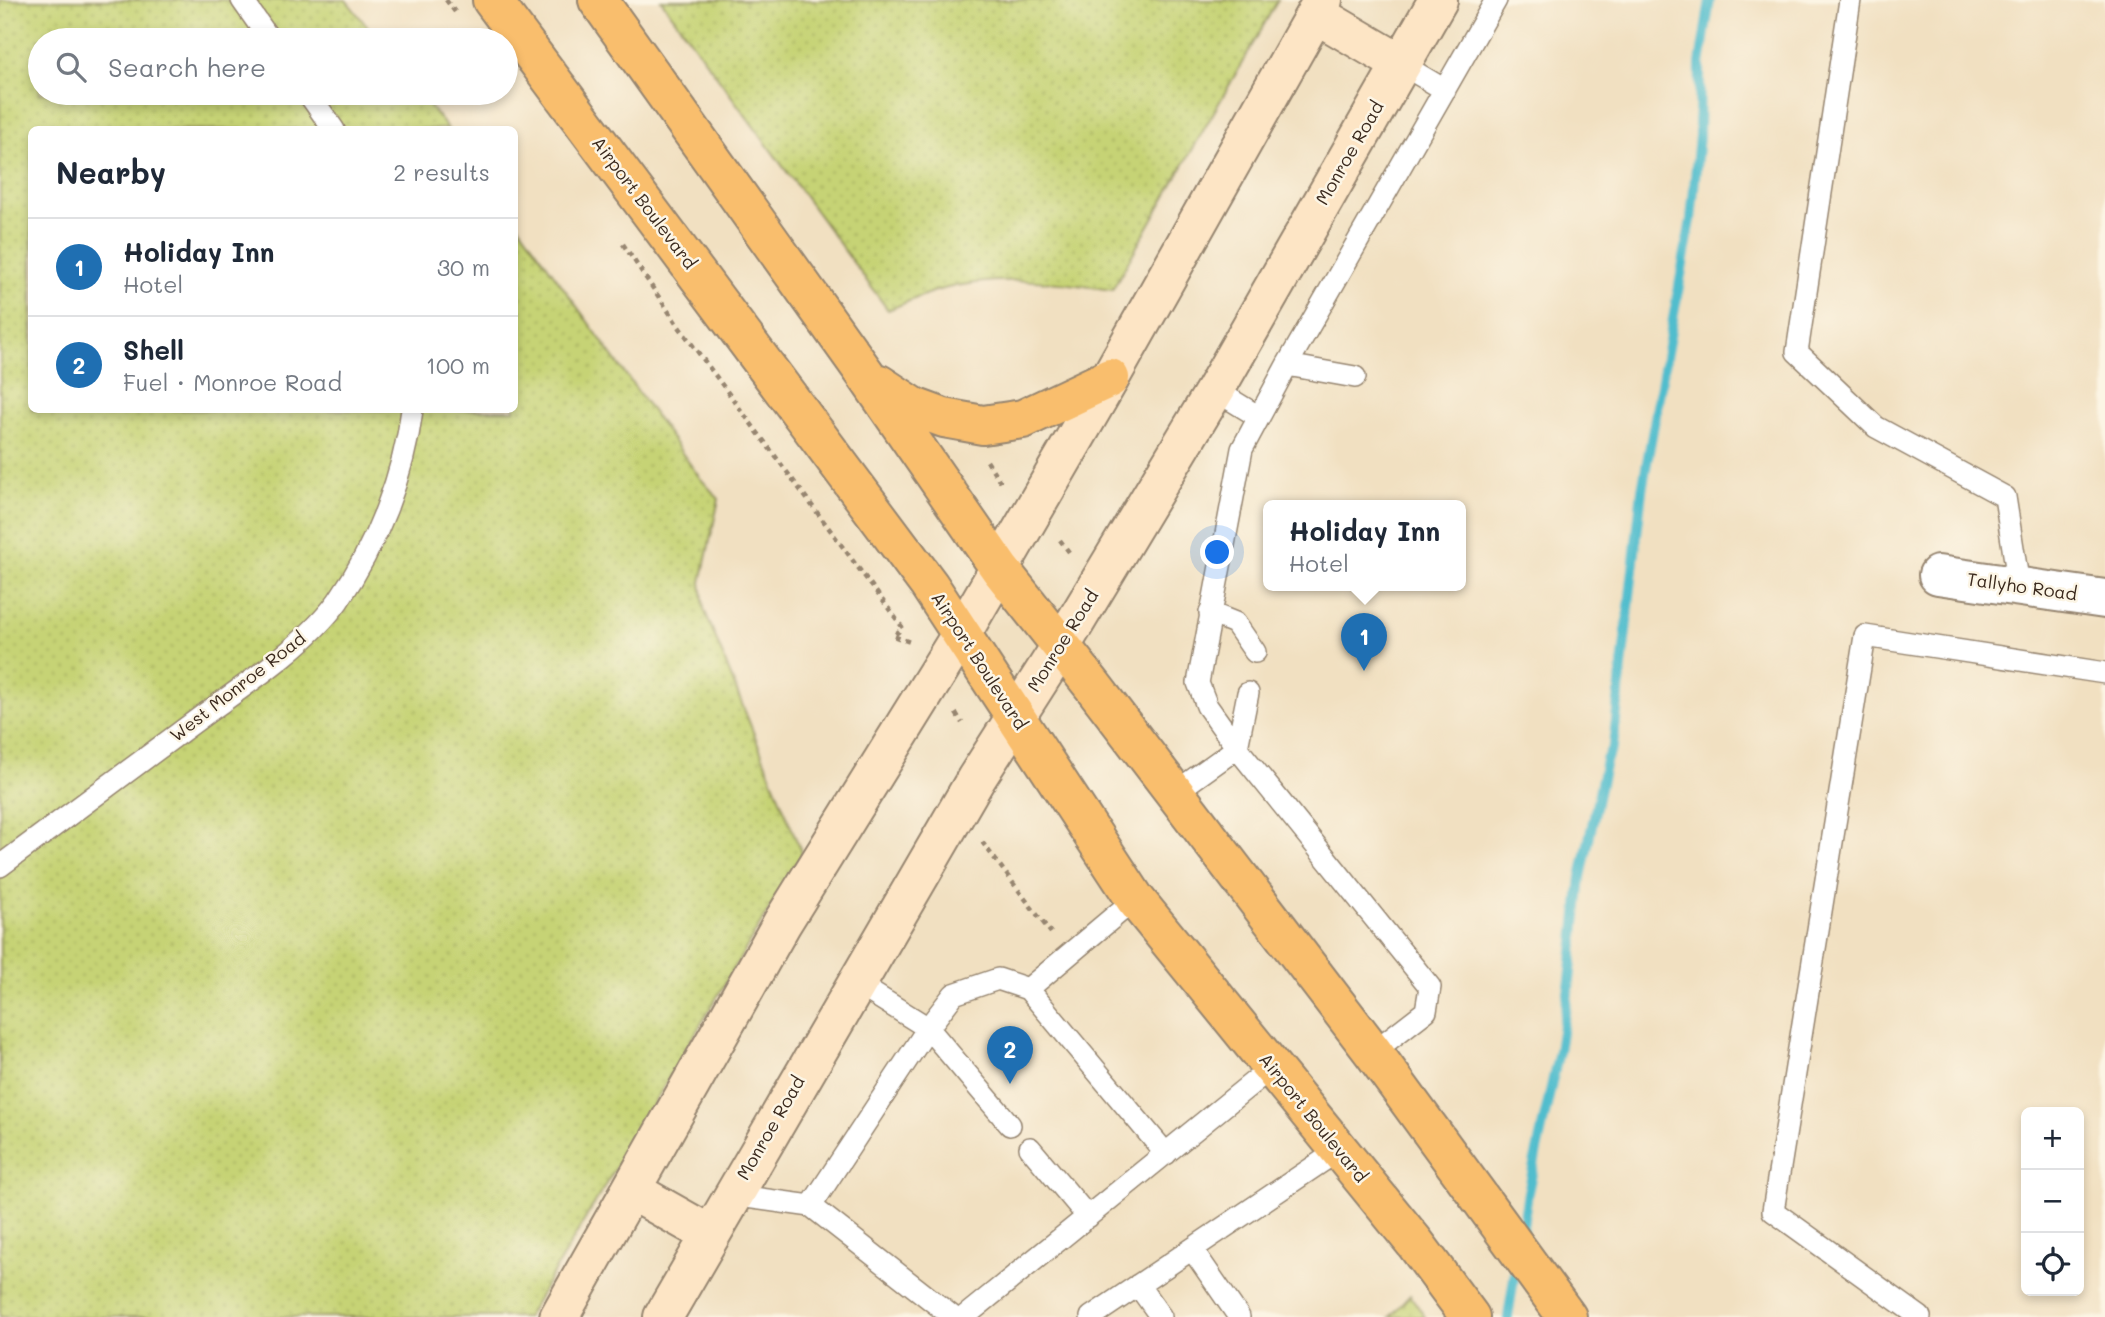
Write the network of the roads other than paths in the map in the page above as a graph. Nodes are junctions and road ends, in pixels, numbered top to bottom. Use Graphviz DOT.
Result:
graph roads {
  1 [pos="242,0"];
  2 [pos="492,0"];
  3 [pos="598,0"];
  4 [pos="1438,0"];
  5 [pos="1496,0"];
  6 [pos="1850,0"];
  7 [pos="1320,7"];
  8 [pos="262,28"];
  9 [pos="513,28"];
  10 [pos="518,35"];
  11 [pos="1401,64"];
  12 [pos="1445,90"];
  13 [pos="316,105"];
  14 [pos="331,126"];
  15 [pos="1287,365"];
  16 [pos="866,375"];
  17 [pos="1110,377"];
  18 [pos="1355,377"];
  19 [pos="1214,390"];
  20 [pos="412,413"];
  21 [pos="1259,417"];
  22 [pos="1000,569"];
  23 [pos="1938,575"];
  24 [pos="2019,586"];
  25 [pos="2105,599"];
  26 [pos="1210,613"];
  27 [pos="962,633"];
  28 [pos="1061,646"];
  29 [pos="1255,652"];
  30 [pos="2105,674"];
  31 [pos="1248,693"];
  32 [pos="1016,717"];
  33 [pos="1237,748"];
  34 [pos="1174,793"];
  35 [pos="0,866"];
  36 [pos="1135,899"];
  37 [pos="856,983"];
  38 [pos="1028,989"];
  39 [pos="928,1028"];
  40 [pos="1373,1052"];
  41 [pos="1272,1067"];
  42 [pos="1010,1125"];
  43 [pos="1030,1148"];
  44 [pos="1339,1150"];
  45 [pos="1166,1154"];
  46 [pos="631,1190"];
  47 [pos="732,1195"];
  48 [pos="811,1206"];
  49 [pos="1088,1217"];
  50 [pos="709,1234"];
  51 [pos="1192,1249"];
  52 [pos="1138,1285"];
  53 [pos="559,1317"];
  54 [pos="663,1317"];
  55 [pos="953,1317"];
  56 [pos="964,1317"];
  57 [pos="1091,1317"];
  58 [pos="1161,1317"];
  59 [pos="1239,1317"];
  60 [pos="1470,1317"];
  61 [pos="1567,1317"];
  62 [pos="1920,1317"];
  1 -- 8 [label="lane"];
  2 -- 9 [label="main road, Airport Boulevard"];
  3 -- 16 [label="main road"];
  4 -- 11 [label="main road, Monroe Road"];
  5 -- 12 [label="lane"];
  6 -- 24 [label="lane"];
  7 -- 11 [label="main road"];
  7 -- 17 [label="main road"];
  10 -- 27 [label="main road, Airport Boulevard"];
  11 -- 12 [label="lane"];
  11 -- 19 [label="main road, Monroe Road"];
  12 -- 15 [label="lane"];
  13 -- 14 [label="lane"];
  15 -- 18 [label="lane"];
  15 -- 21 [label="lane"];
  16 -- 17 [label="main road"];
  16 -- 22 [label="main road"];
  17 -- 22 [label="main road"];
  19 -- 21 [label="lane"];
  19 -- 28 [label="main road, Monroe Road"];
  20 -- 35 [label="lane, West Monroe Road"];
  21 -- 26 [label="lane"];
  22 -- 27 [label="main road"];
  22 -- 28 [label="main road"];
  23 -- 24 [label="street, Tallyho Road"];
  24 -- 25 [label="street, Tallyho Road"];
  26 -- 29 [label="lane"];
  26 -- 33 [label="lane"];
  27 -- 32 [label="main road, Airport Boulevard"];
  27 -- 46 [label="main road"];
  28 -- 32 [label="main road, Monroe Road"];
  28 -- 34 [label="main road"];
  30 -- 62 [label="lane"];
  31 -- 33 [label="lane"];
  32 -- 36 [label="main road, Airport Boulevard"];
  32 -- 37 [label="main road, Monroe Road"];
  33 -- 34 [label="lane"];
  33 -- 40 [label="lane"];
  34 -- 40 [label="main road"];
  36 -- 38 [label="lane"];
  36 -- 41 [label="main road, Airport Boulevard"];
  37 -- 39 [label="lane"];
  37 -- 47 [label="main road, Monroe Road"];
  38 -- 39 [label="lane"];
  38 -- 45 [label="lane"];
  39 -- 42 [label="lane"];
  39 -- 48 [label="lane"];
  40 -- 61 [label="main road"];
  41 -- 44 [label="main road, Airport Boulevard"];
  41 -- 45 [label="lane"];
  43 -- 49 [label="lane"];
  44 -- 51 [label="lane"];
  44 -- 60 [label="main road, Airport Boulevard"];
  45 -- 49 [label="lane"];
  46 -- 50 [label="main road"];
  46 -- 53 [label="main road"];
  47 -- 48 [label="lane"];
  47 -- 50 [label="main road, Monroe Road"];
  48 -- 55 [label="lane"];
  49 -- 56 [label="lane"];
  50 -- 54 [label="main road, Monroe Road"];
  51 -- 52 [label="lane"];
  51 -- 59 [label="lane"];
  52 -- 57 [label="lane"];
  52 -- 58 [label="lane"];
}
